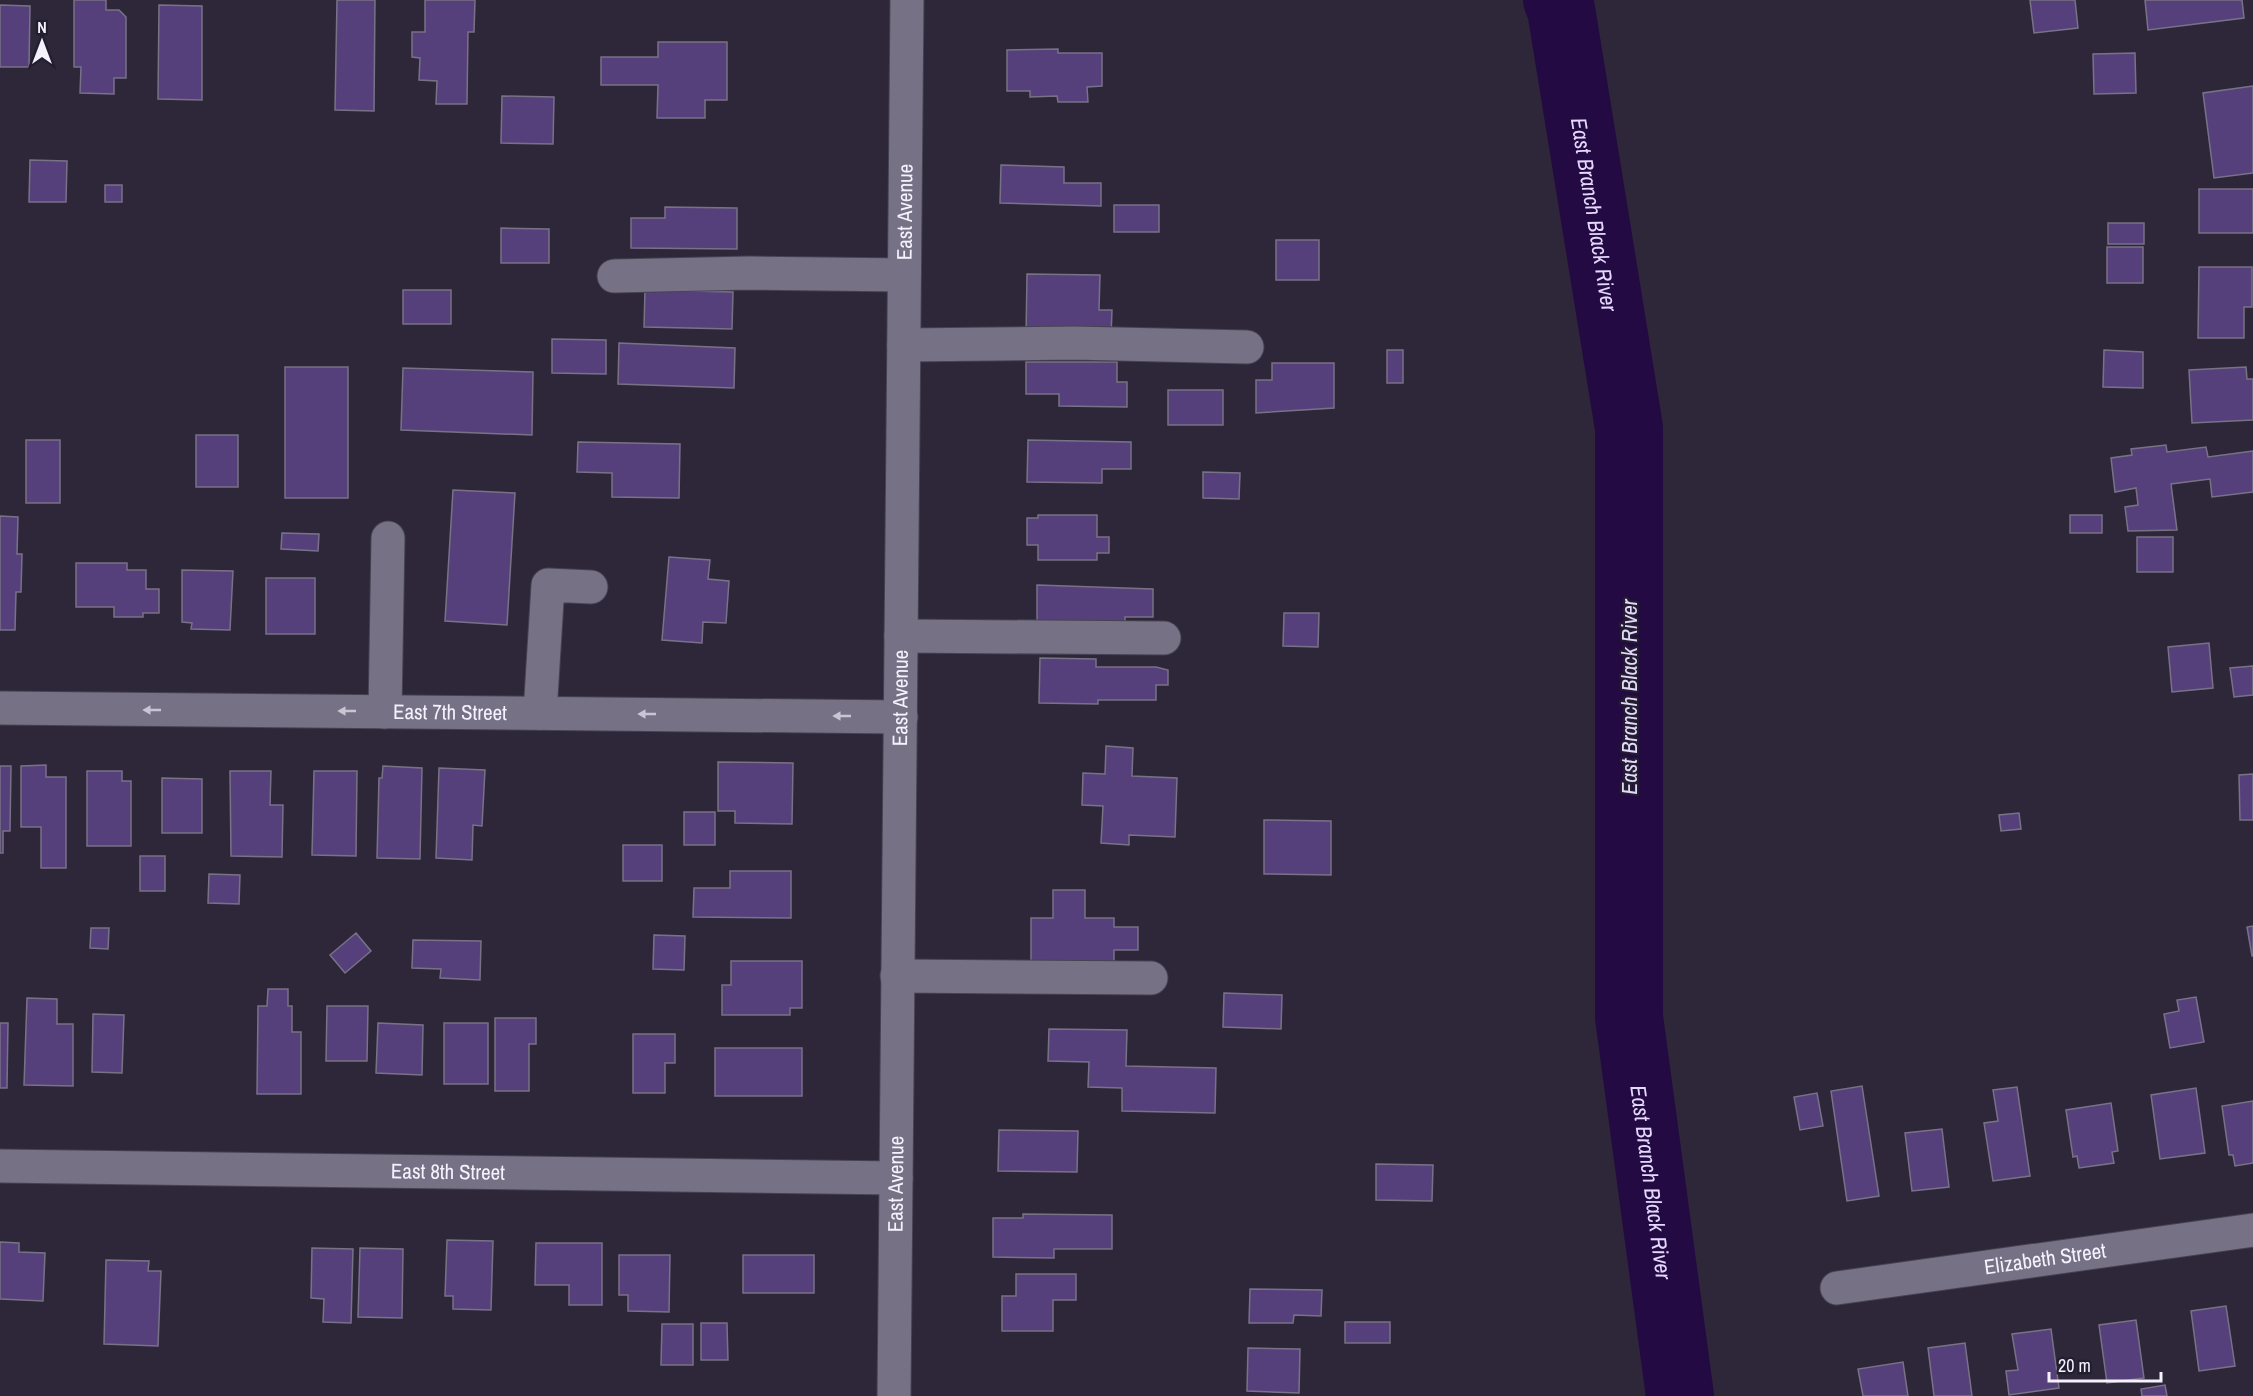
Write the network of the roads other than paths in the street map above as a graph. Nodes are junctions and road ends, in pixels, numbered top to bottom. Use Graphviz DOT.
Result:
graph roads {
  1 [pos="907,0"];
  2 [pos="904,275"];
  3 [pos="614,276"];
  4 [pos="904,345"];
  5 [pos="1247,346"];
  6 [pos="388,538"];
  7 [pos="591,586"];
  8 [pos="901,636"];
  9 [pos="1164,638"];
  10 [pos="0,708"];
  11 [pos="385,711"];
  12 [pos="540,713"];
  13 [pos="901,717"];
  14 [pos="897,976"];
  15 [pos="1151,978"];
  16 [pos="0,1166"];
  17 [pos="896,1178"];
  18 [pos="2253,1230"];
  19 [pos="1837,1288"];
  20 [pos="894,1396"];
  1 -- 2 [label="street, East Avenue"];
  2 -- 3 [label="street"];
  2 -- 4 [label="street, East Avenue"];
  4 -- 5 [label="street"];
  4 -- 8 [label="street, East Avenue"];
  6 -- 11 [label="street"];
  7 -- 12 [label="street"];
  8 -- 9 [label="street"];
  8 -- 13 [label="street, East Avenue"];
  11 -- 10 [label="street, East 7th Street, one-way"];
  11 -- 12 [label="street, East 7th Street"];
  13 -- 12 [label="street, East 7th Street, one-way"];
  13 -- 14 [label="street, East Avenue"];
  14 -- 15 [label="street"];
  14 -- 17 [label="street, East Avenue"];
  16 -- 17 [label="street, East 8th Street"];
  17 -- 20 [label="street, East Avenue"];
  18 -- 19 [label="street, Elizabeth Street"];
}
